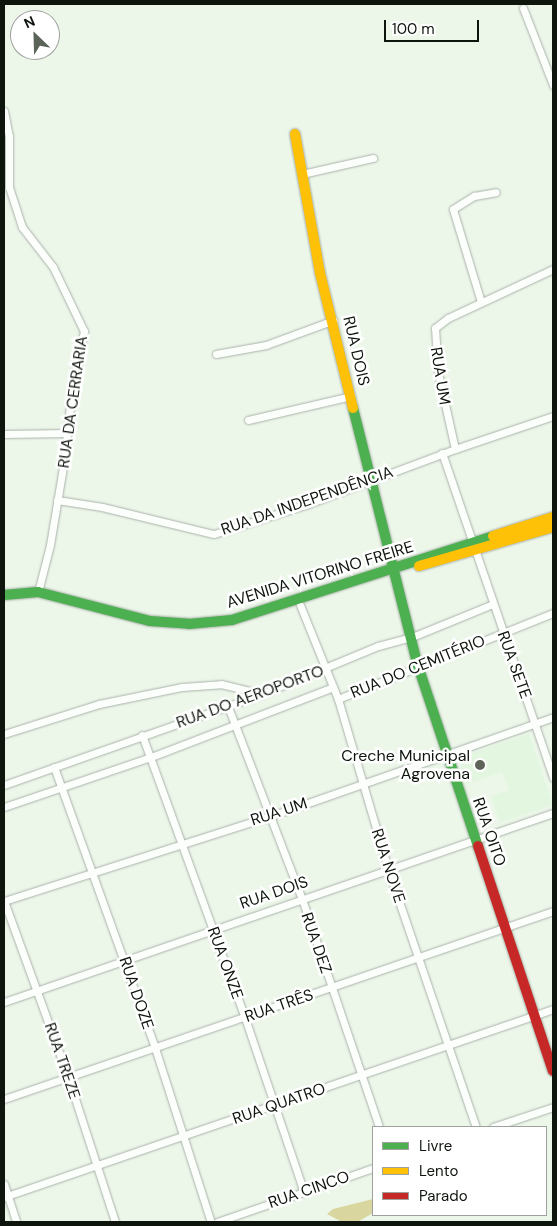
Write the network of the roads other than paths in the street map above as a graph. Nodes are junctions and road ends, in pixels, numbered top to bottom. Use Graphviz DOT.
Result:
graph roads {
  1 [pos="523,8"];
  2 [pos="553,85"];
  3 [pos="4,111"];
  4 [pos="295,134"];
  5 [pos="374,158"];
  6 [pos="302,174"];
  7 [pos="496,192"];
  8 [pos="553,269"];
  9 [pos="481,302"];
  10 [pos="334,320"];
  11 [pos="216,354"];
  12 [pos="351,396"];
  13 [pos="553,416"];
  14 [pos="248,420"];
  15 [pos="67,433"];
  16 [pos="4,434"];
  17 [pos="455,448"];
  18 [pos="442,453"];
  19 [pos="372,479"];
  20 [pos="57,500"];
  21 [pos="553,517"];
  22 [pos="553,527"];
  23 [pos="475,546"];
  24 [pos="393,571"];
  25 [pos="38,592"];
  26 [pos="4,595"];
  27 [pos="4,600"];
  28 [pos="493,604"];
  29 [pos="300,605"];
  30 [pos="553,613"];
  31 [pos="502,634"];
  32 [pos="412,637"];
  33 [pos="418,666"];
  34 [pos="326,670"];
  35 [pos="333,688"];
  36 [pos="262,694"];
  37 [pos="338,699"];
  38 [pos="227,704"];
  39 [pos="553,717"];
  40 [pos="535,724"];
  41 [pos="235,725"];
  42 [pos="4,734"];
  43 [pos="142,735"];
  44 [pos="446,754"];
  45 [pos="151,757"];
  46 [pos="54,767"];
  47 [pos="553,778"];
  48 [pos="362,783"];
  49 [pos="4,785"];
  50 [pos="61,786"];
  51 [pos="4,808"];
  52 [pos="553,813"];
  53 [pos="271,816"];
  54 [pos="475,841"];
  55 [pos="182,842"];
  56 [pos="388,869"];
  57 [pos="92,871"];
  58 [pos="302,899"];
  59 [pos="4,901"];
  60 [pos="553,911"];
  61 [pos="507,927"];
  62 [pos="213,930"];
  63 [pos="419,956"];
  64 [pos="125,960"];
  65 [pos="331,987"];
  66 [pos="37,990"];
  67 [pos="4,1002"];
  68 [pos="553,1009"];
  69 [pos="535,1016"];
  70 [pos="245,1018"];
  71 [pos="448,1046"];
  72 [pos="155,1048"];
  73 [pos="553,1071"];
  74 [pos="360,1076"];
  75 [pos="68,1077"];
  76 [pos="4,1099"];
  77 [pos="273,1106"];
  78 [pos="553,1107"];
  79 [pos="379,1126"];
  80 [pos="476,1126"];
  81 [pos="496,1126"];
  82 [pos="184,1136"];
  83 [pos="97,1165"];
  84 [pos="372,1168"];
  85 [pos="4,1184"];
  86 [pos="304,1192"];
  87 [pos="6,1196"];
  88 [pos="16,1222"];
  89 [pos="115,1222"];
  90 [pos="211,1222"];
  91 [pos="216,1222"];
  1 -- 2 [label="street"];
  3 -- 15 [label="street, RUA DA CERRARIA"];
  4 -- 6 [label="street, RUA DOIS"];
  5 -- 6 [label="street"];
  6 -- 10 [label="street, RUA DOIS"];
  7 -- 9 [label="street"];
  8 -- 9 [label="street"];
  9 -- 17 [label="street, RUA UM"];
  10 -- 11 [label="street"];
  10 -- 12 [label="street, RUA DOIS"];
  12 -- 14 [label="street"];
  12 -- 19 [label="street, RUA DOIS"];
  13 -- 17 [label="street, RUA DA INDEPENDÊNCIA"];
  15 -- 16 [label="street"];
  15 -- 20 [label="street, RUA DA CERRARIA"];
  17 -- 18 [label="street, RUA DA INDEPENDÊNCIA"];
  18 -- 19 [label="street, RUA DA INDEPENDÊNCIA"];
  18 -- 23 [label="street"];
  19 -- 20 [label="street, RUA DA INDEPENDÊNCIA"];
  19 -- 24 [label="street, RUA DOIS"];
  20 -- 25 [label="street, RUA DA CERRARIA"];
  21 -- 23 [label="street, AVENIDA VITORINO FREIRE"];
  22 -- 23 [label="street, AVENIDA VITORINO FREIRE"];
  23 -- 24 [label="street, AVENIDA VITORINO FREIRE"];
  23 -- 28 [label="street, RUA SETE"];
  24 -- 25 [label="street, AVENIDA VITORINO FREIRE"];
  24 -- 29 [label="street, AVENIDA VITORINO FREIRE"];
  24 -- 32 [label="street, RUA OITO"];
  25 -- 26 [label="street, AVENIDA VITORINO FREIRE"];
  27 -- 29 [label="street, AVENIDA VITORINO FREIRE"];
  28 -- 31 [label="street, RUA SETE"];
  28 -- 32 [label="street, RUA DO AEROPORTO"];
  29 -- 34 [label="street, RUA NOVE"];
  30 -- 31 [label="street, RUA DO CEMITÉRIO"];
  31 -- 33 [label="street, RUA DO CEMITÉRIO"];
  31 -- 40 [label="street, RUA SETE"];
  32 -- 33 [label="street, RUA OITO"];
  32 -- 34 [label="street, RUA DO AEROPORTO"];
  33 -- 37 [label="street, RUA DO CEMITÉRIO"];
  33 -- 44 [label="street, RUA OITO"];
  34 -- 35 [label="street, RUA NOVE"];
  34 -- 36 [label="street, RUA DO AEROPORTO"];
  35 -- 37 [label="street, RUA NOVE"];
  35 -- 41 [label="street"];
  36 -- 38 [label="street, RUA DO AEROPORTO"];
  36 -- 42 [label="street"];
  37 -- 48 [label="street, RUA NOVE"];
  38 -- 41 [label="street, RUA DEZ"];
  38 -- 43 [label="street, RUA DO AEROPORTO"];
  39 -- 40 [label="street, RUA UM"];
  40 -- 44 [label="street, RUA UM"];
  40 -- 47 [label="street, RUA SETE"];
  41 -- 45 [label="street"];
  41 -- 53 [label="street, RUA DEZ"];
  43 -- 45 [label="street, RUA ONZE"];
  43 -- 46 [label="street, RUA DO AEROPORTO"];
  44 -- 48 [label="street, RUA UM"];
  44 -- 54 [label="street, RUA OITO"];
  45 -- 50 [label="street"];
  45 -- 55 [label="street, RUA ONZE"];
  46 -- 49 [label="street, RUA DO AEROPORTO"];
  46 -- 50 [label="street, RUA DOZE"];
  48 -- 53 [label="street, RUA UM"];
  48 -- 56 [label="street, RUA NOVE"];
  50 -- 51 [label="street"];
  50 -- 57 [label="street, RUA DOZE"];
  52 -- 54 [label="street, RUA DOIS"];
  53 -- 55 [label="street, RUA UM"];
  53 -- 58 [label="street, RUA DEZ"];
  54 -- 56 [label="street, RUA DOIS"];
  54 -- 61 [label="street, RUA OITO"];
  55 -- 57 [label="street, RUA UM"];
  55 -- 62 [label="street, RUA ONZE"];
  56 -- 58 [label="street, RUA DOIS"];
  56 -- 63 [label="street, RUA NOVE"];
  57 -- 59 [label="street, RUA UM"];
  57 -- 64 [label="street, RUA DOZE"];
  58 -- 62 [label="street, RUA DOIS"];
  58 -- 65 [label="street, RUA DEZ"];
  59 -- 66 [label="street, RUA TREZE"];
  60 -- 61 [label="street, RUA TRÊS"];
  61 -- 63 [label="street, RUA TRÊS"];
  61 -- 69 [label="street, RUA OITO"];
  62 -- 64 [label="street, RUA DOIS"];
  62 -- 70 [label="street, RUA ONZE"];
  63 -- 65 [label="street, RUA TRÊS"];
  63 -- 71 [label="street, RUA NOVE"];
  64 -- 66 [label="street, RUA DOIS"];
  64 -- 72 [label="street, RUA DOZE"];
  65 -- 70 [label="street, RUA TRÊS"];
  65 -- 74 [label="street, RUA DEZ"];
  66 -- 67 [label="street, RUA DOIS"];
  66 -- 75 [label="street, RUA TREZE"];
  68 -- 69 [label="street, RUA QUATRO"];
  69 -- 71 [label="street, RUA QUATRO"];
  69 -- 73 [label="street, RUA OITO"];
  70 -- 72 [label="street, RUA TRÊS"];
  70 -- 77 [label="street, RUA ONZE"];
  71 -- 74 [label="street, RUA QUATRO"];
  71 -- 80 [label="street, RUA NOVE"];
  72 -- 75 [label="street, RUA TRÊS"];
  72 -- 82 [label="street, RUA DOZE"];
  74 -- 77 [label="street, RUA QUATRO"];
  74 -- 79 [label="street, RUA DEZ"];
  75 -- 76 [label="street, RUA TRÊS"];
  75 -- 83 [label="street, RUA TREZE"];
  77 -- 82 [label="street, RUA QUATRO"];
  77 -- 86 [label="street, RUA ONZE"];
  78 -- 81 [label="street"];
  82 -- 83 [label="street, RUA QUATRO"];
  82 -- 90 [label="street, RUA DOZE"];
  83 -- 87 [label="street, RUA QUATRO"];
  83 -- 89 [label="street, RUA TREZE"];
  84 -- 86 [label="street, RUA CINCO"];
  85 -- 87 [label="street"];
  86 -- 91 [label="street, RUA CINCO"];
  87 -- 88 [label="street"];
}
